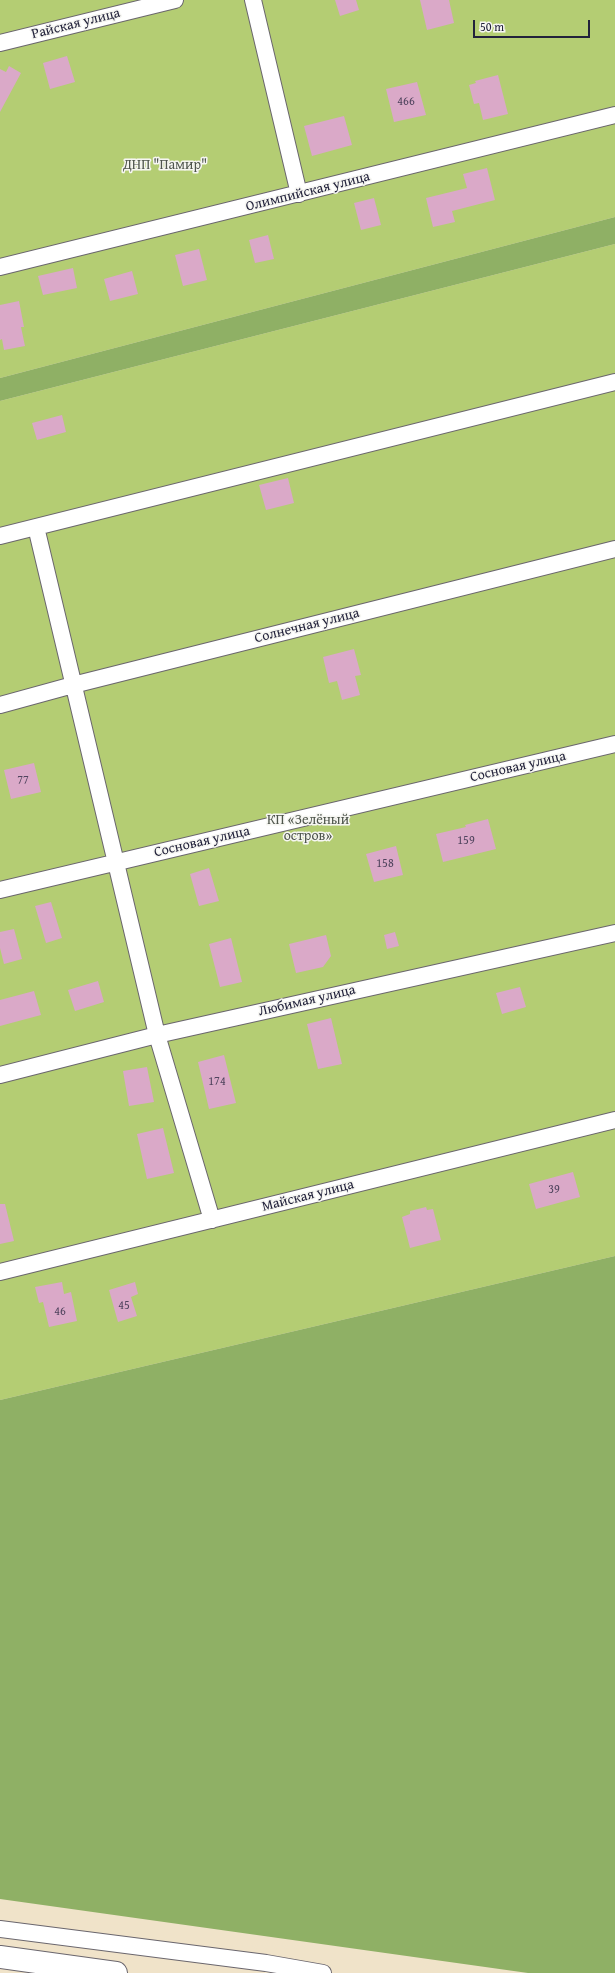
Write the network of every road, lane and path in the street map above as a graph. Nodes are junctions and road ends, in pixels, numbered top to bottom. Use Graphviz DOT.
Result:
graph roads {
  1 [pos="175,0"];
  2 [pos="253,0"];
  3 [pos="0,43"];
  4 [pos="615,115"];
  5 [pos="299,194"];
  6 [pos="0,267"];
  7 [pos="615,382"];
  8 [pos="36,527"];
  9 [pos="0,536"];
  10 [pos="615,549"];
  11 [pos="73,685"];
  12 [pos="0,705"];
  13 [pos="615,744"];
  14 [pos="115,862"];
  15 [pos="0,890"];
  16 [pos="615,933"];
  17 [pos="158,1035"];
  18 [pos="0,1075"];
  19 [pos="615,1120"];
  20 [pos="212,1220"];
  21 [pos="0,1272"];
  22 [pos="0,1929"];
  23 [pos="0,1957"];
  24 [pos="116,1973"];
  25 [pos="323,1973"];
  1 -- 3 [label="street, Райская улица"];
  2 -- 5 [label="street"];
  4 -- 5 [label="street, Олимпийская улица"];
  5 -- 6 [label="street, Олимпийская улица"];
  7 -- 8 [label="street"];
  8 -- 9 [label="street"];
  8 -- 11 [label="street"];
  10 -- 11 [label="street, Солнечная улица"];
  11 -- 12 [label="street, Солнечная улица"];
  11 -- 14 [label="street"];
  13 -- 14 [label="street, Сосновая улица"];
  14 -- 15 [label="street, Сосновая улица"];
  14 -- 17 [label="street"];
  16 -- 17 [label="street, Любимая улица"];
  17 -- 18 [label="street, Любимая улица"];
  17 -- 20 [label="street"];
  19 -- 20 [label="street, Майская улица"];
  20 -- 21 [label="street, Майская улица"];
  22 -- 25 [label="street"];
  23 -- 24 [label="highway"];
}
